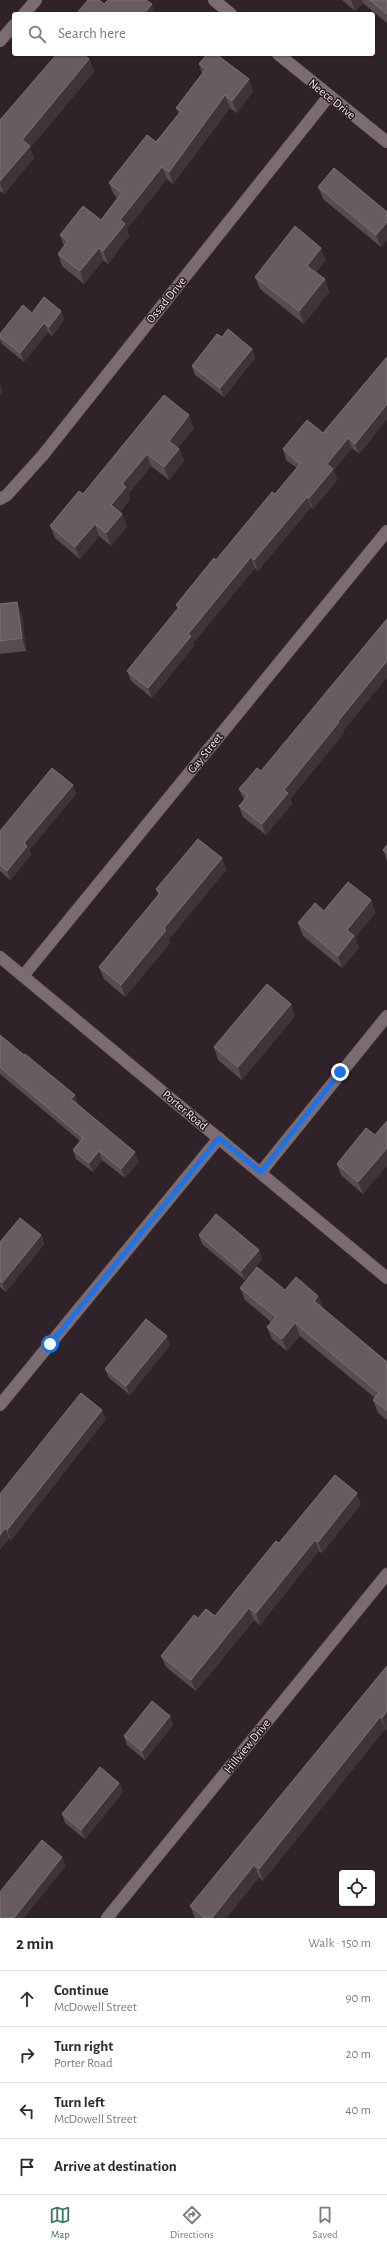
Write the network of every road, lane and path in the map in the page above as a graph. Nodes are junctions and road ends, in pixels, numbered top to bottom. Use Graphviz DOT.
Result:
graph roads {
  1 [pos="36,0"];
  2 [pos="214,0"];
  3 [pos="26,12"];
  4 [pos="229,12"];
  5 [pos="12,27"];
  6 [pos="0,41"];
  7 [pos="280,56"];
  8 [pos="329,96"];
  9 [pos="387,142"];
  10 [pos="0,499"];
  11 [pos="387,531"];
  12 [pos="0,957"];
  13 [pos="23,976"];
  14 [pos="387,1016"];
  15 [pos="219,1138"];
  16 [pos="261,1172"];
  17 [pos="387,1278"];
  18 [pos="0,1405"];
  19 [pos="387,1574"];
  20 [pos="107,1918"];
  1 -- 3 [label="street"];
  2 -- 4 [label="street"];
  5 -- 6 [label="street"];
  7 -- 8 [label="street, Neece Drive"];
  8 -- 9 [label="street, Neece Drive"];
  8 -- 10 [label="street, Ossad Drive"];
  11 -- 13 [label="street, Gay Street"];
  12 -- 13 [label="street, Porter Road"];
  13 -- 15 [label="street, Porter Road"];
  14 -- 16 [label="street"];
  15 -- 16 [label="street, Porter Road"];
  15 -- 18 [label="street"];
  16 -- 17 [label="street, Porter Road"];
  19 -- 20 [label="street, Hillview Drive"];
}
